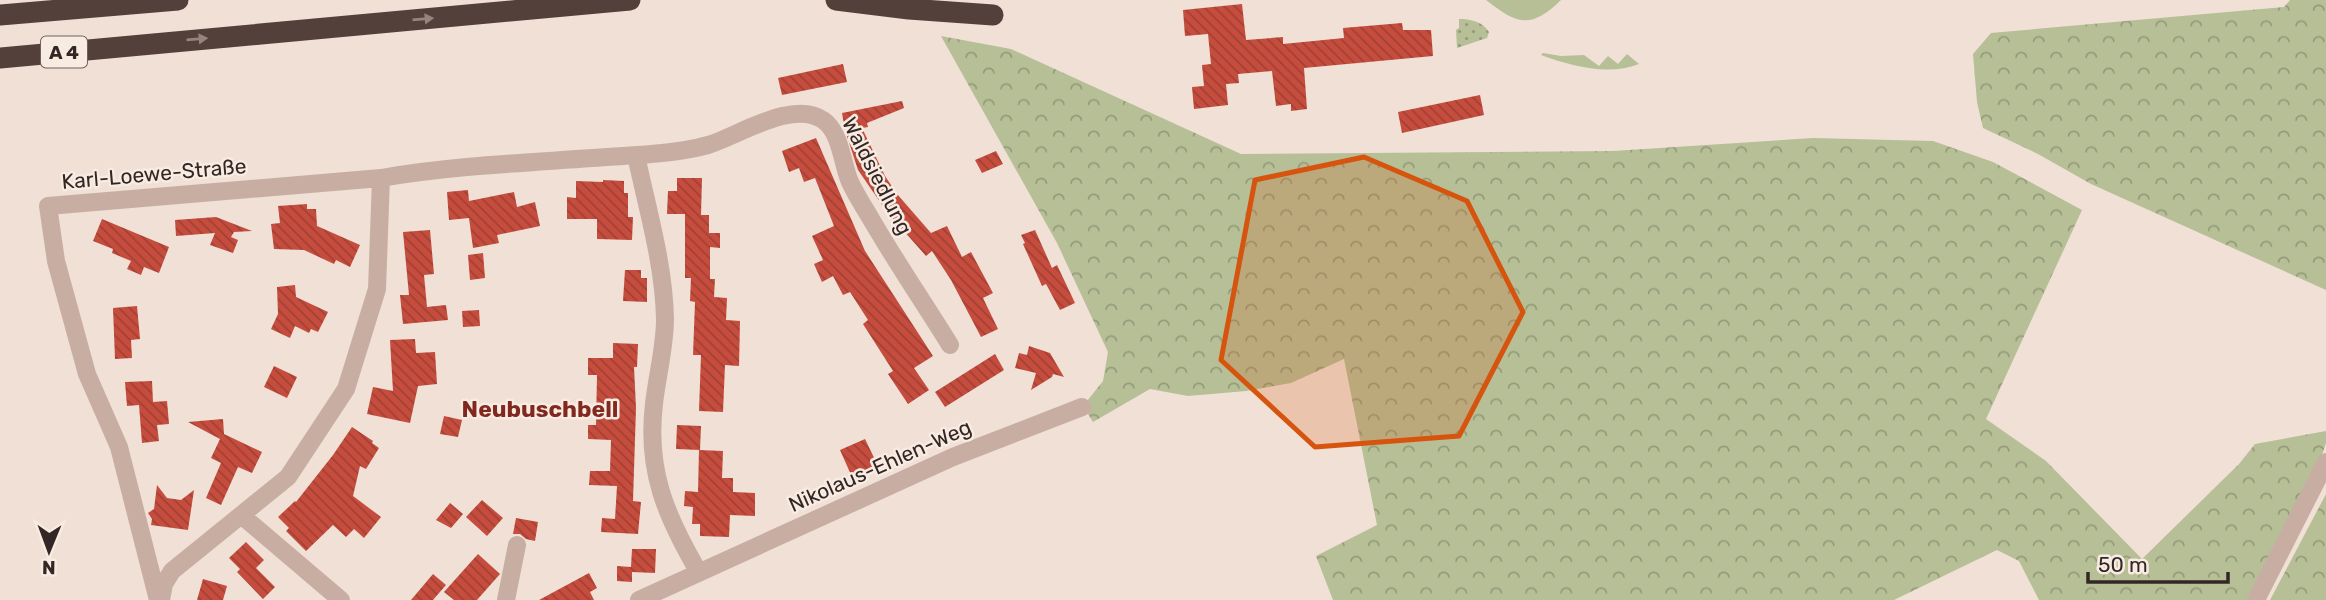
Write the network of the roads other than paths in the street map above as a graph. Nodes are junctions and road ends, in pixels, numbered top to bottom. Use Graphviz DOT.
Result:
graph roads {
  1 [pos="178,0"];
  2 [pos="630,0"];
  3 [pos="836,0"];
  4 [pos="0,15"];
  5 [pos="993,15"];
  6 [pos="0,58"];
  7 [pos="636,155"];
  8 [pos="381,178"];
  9 [pos="950,345"];
  10 [pos="1082,407"];
  11 [pos="2326,462"];
  12 [pos="241,515"];
  13 [pos="517,545"];
  14 [pos="698,571"];
  15 [pos="159,600"];
  16 [pos="341,600"];
  17 [pos="506,600"];
  18 [pos="639,600"];
  19 [pos="2256,600"];
  1 -- 4 [label="highway, A 4"];
  6 -- 2 [label="highway, A 4, one-way"];
  3 -- 5 [label="highway"];
  7 -- 8 [label="street, Karl-Loewe-Straße"];
  7 -- 9 [label="street, Waldsiedlung"];
  7 -- 14 [label="street"];
  8 -- 12 [label="street, Karl-Loewe-Straße"];
  8 -- 15 [label="street, Karl-Loewe-Straße"];
  10 -- 14 [label="street, Nikolaus-Ehlen-Weg"];
  11 -- 19 [label="street"];
  12 -- 15 [label="street, Karl-Loewe-Straße"];
  12 -- 16 [label="street"];
  13 -- 17 [label="street"];
  14 -- 18 [label="street, Nikolaus-Ehlen-Weg"];
}
